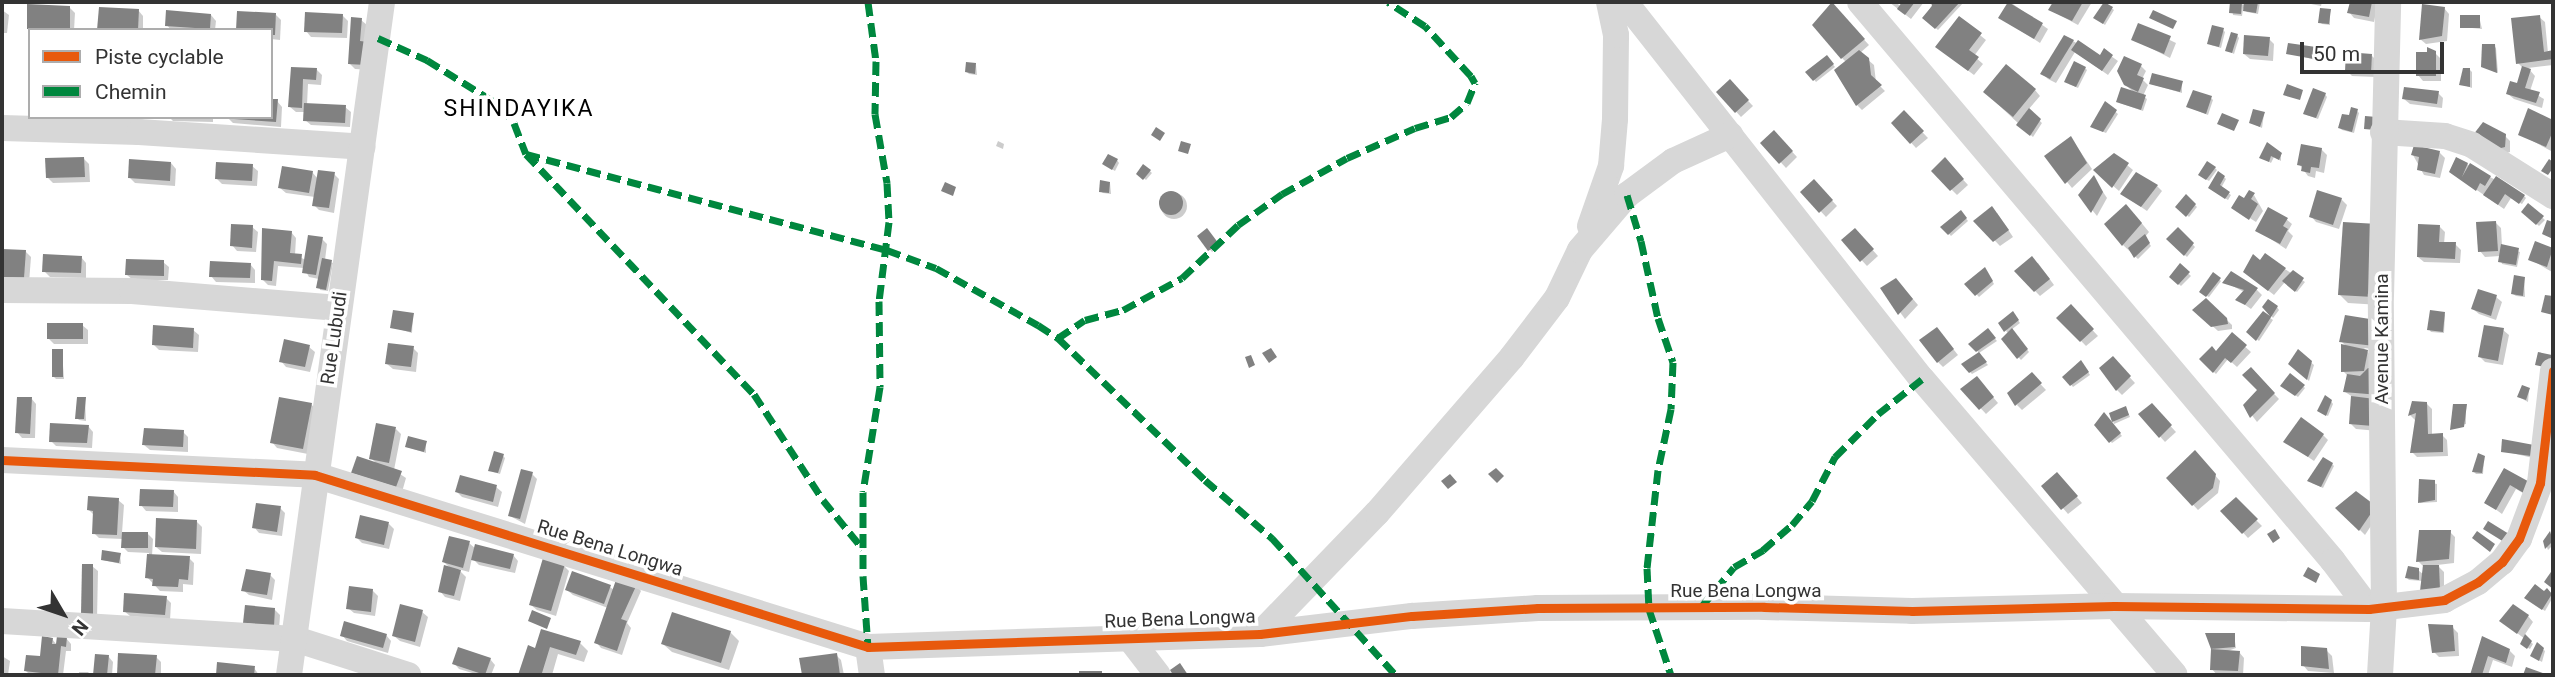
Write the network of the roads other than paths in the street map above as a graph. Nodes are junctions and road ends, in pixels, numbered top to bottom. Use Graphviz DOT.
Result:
graph roads {
  1 [pos="382,2"];
  2 [pos="1609,2"];
  3 [pos="1625,2"];
  4 [pos="1860,2"];
  5 [pos="2388,2"];
  6 [pos="2,128"];
  7 [pos="2383,132"];
  8 [pos="1730,135"];
  9 [pos="362,147"];
  10 [pos="2553,196"];
  11 [pos="1580,250"];
  12 [pos="2,290"];
  13 [pos="338,308"];
  14 [pos="2553,371"];
  15 [pos="2,460"];
  16 [pos="315,475"];
  17 [pos="2114,606"];
  18 [pos="2377,608"];
  19 [pos="2,621"];
  20 [pos="1260,634"];
  21 [pos="295,639"];
  22 [pos="1130,640"];
  23 [pos="868,647"];
  24 [pos="2384,674"];
  25 [pos="289,675"];
  26 [pos="408,675"];
  27 [pos="873,675"];
  28 [pos="1158,675"];
  29 [pos="2175,675"];
  1 -- 9 [label="street, Rue Lubudi"];
  2 -- 11 [label="street"];
  3 -- 8 [label="street"];
  4 -- 18 [label="street"];
  5 -- 7 [label="street, Avenue Kamina"];
  6 -- 9 [label="street"];
  7 -- 10 [label="street"];
  7 -- 18 [label="street, Avenue Kamina"];
  8 -- 11 [label="street"];
  8 -- 17 [label="street"];
  9 -- 13 [label="street, Rue Lubudi"];
  11 -- 20 [label="street"];
  12 -- 13 [label="street"];
  13 -- 16 [label="street, Rue Lubudi"];
  14 -- 18 [label="street, Rue Bena Longwa"];
  15 -- 16 [label="street, Rue Bena Longwa"];
  16 -- 21 [label="street, Rue Lubudi"];
  16 -- 23 [label="street, Rue Bena Longwa"];
  17 -- 18 [label="street, Rue Bena Longwa"];
  17 -- 20 [label="street, Rue Bena Longwa"];
  17 -- 29 [label="street"];
  18 -- 24 [label="street, Avenue Kamina"];
  19 -- 21 [label="street"];
  20 -- 22 [label="street, Rue Bena Longwa"];
  21 -- 25 [label="street, Rue Lubudi"];
  21 -- 26 [label="street"];
  22 -- 23 [label="street, Rue Bena Longwa"];
  22 -- 28 [label="street"];
  23 -- 27 [label="street"];
}
